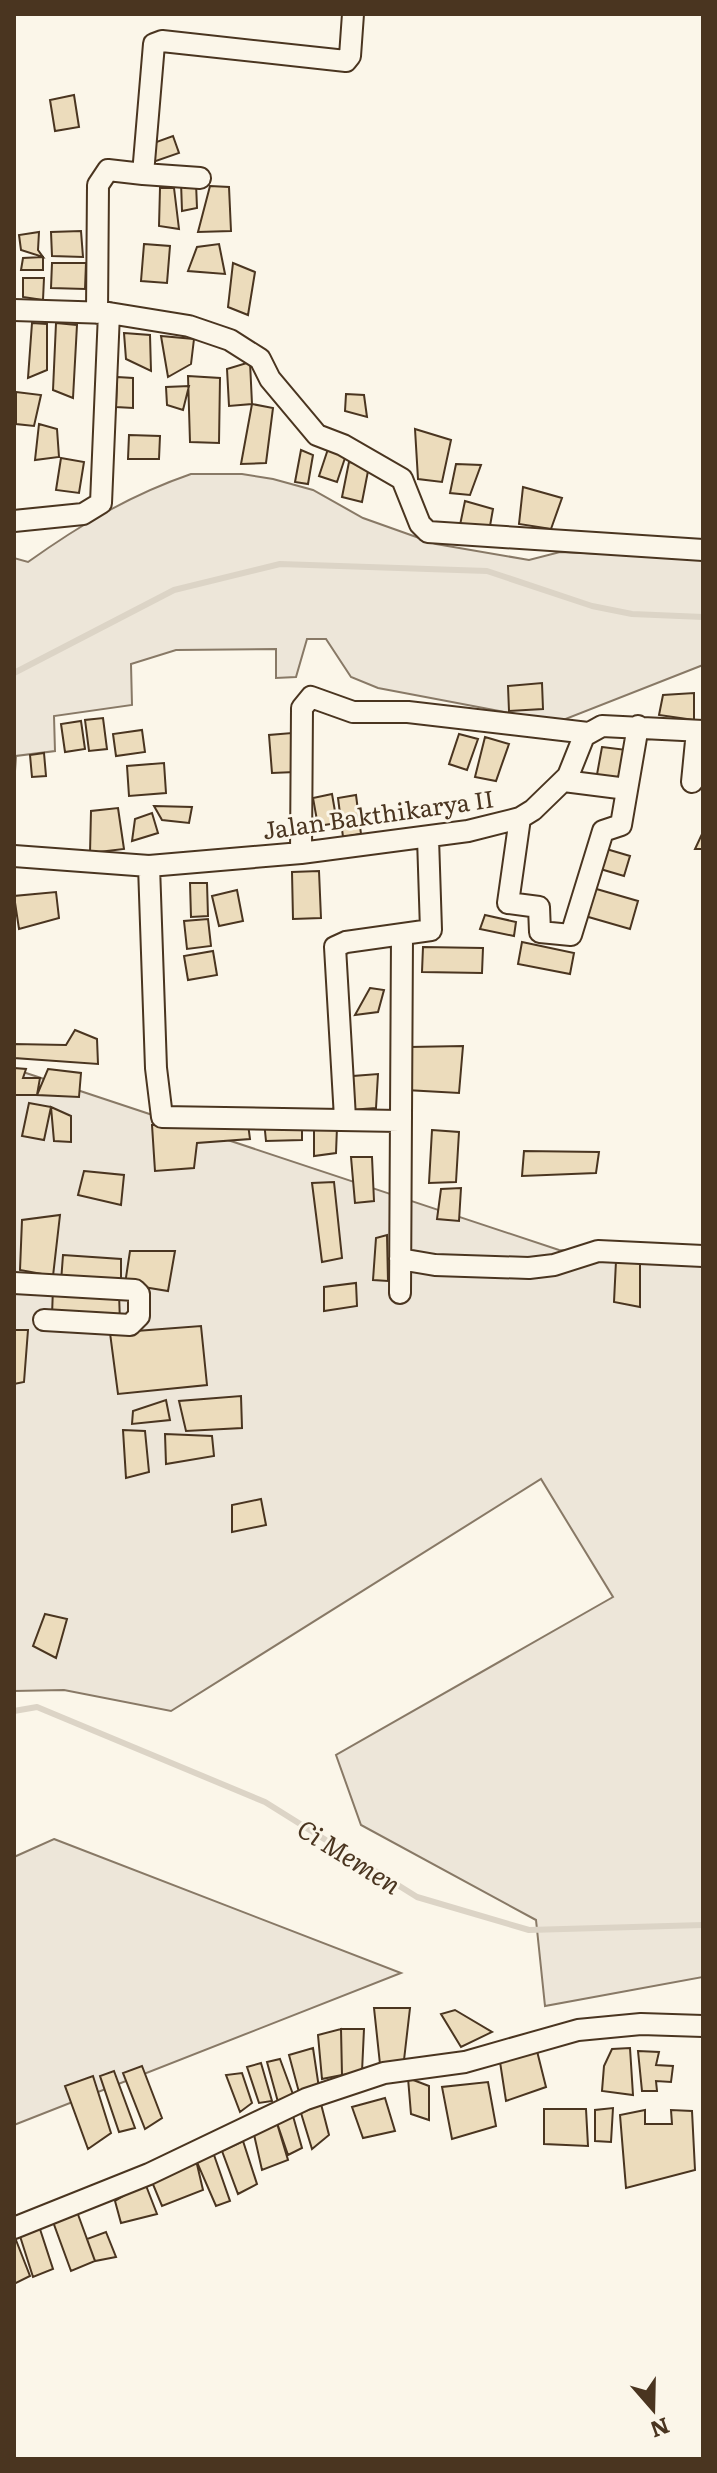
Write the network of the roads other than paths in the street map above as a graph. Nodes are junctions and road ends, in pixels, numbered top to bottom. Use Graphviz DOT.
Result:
graph roads {
  1 [pos="353,14"];
  2 [pos="143,174"];
  3 [pos="200,178"];
  4 [pos="14,310"];
  5 [pos="103,313"];
  6 [pos="14,521"];
  7 [pos="703,550"];
  8 [pos="638,726"];
  9 [pos="700,731"];
  10 [pos="588,733"];
  11 [pos="564,781"];
  12 [pos="692,782"];
  13 [pos="627,789"];
  14 [pos="520,818"];
  15 [pos="428,838"];
  16 [pos="301,853"];
  17 [pos="14,856"];
  18 [pos="149,866"];
  19 [pos="402,937"];
  20 [pos="345,1118"];
  21 [pos="399,1121"];
  22 [pos="703,1256"];
  23 [pos="400,1259"];
  24 [pos="14,1283"];
  25 [pos="400,1293"];
  26 [pos="44,1320"];
  27 [pos="703,2026"];
  28 [pos="14,2228"];
  1 -- 2 [label="street"];
  2 -- 3 [label="street"];
  2 -- 5 [label="street"];
  4 -- 5 [label="street"];
  5 -- 6 [label="street"];
  5 -- 7 [label="street"];
  8 -- 9 [label="street"];
  8 -- 10 [label="street"];
  8 -- 13 [label="street"];
  9 -- 12 [label="street"];
  10 -- 11 [label="street, Jalan Bakthikarya II"];
  10 -- 16 [label="street"];
  11 -- 13 [label="street"];
  11 -- 14 [label="street, Jalan Bakthikarya II"];
  13 -- 14 [label="street"];
  14 -- 15 [label="street, Jalan Bakthikarya II"];
  15 -- 16 [label="street, Jalan Bakthikarya II"];
  15 -- 19 [label="street"];
  16 -- 18 [label="street, Jalan Bakthikarya II"];
  17 -- 18 [label="street, Jalan Bakthikarya II"];
  18 -- 20 [label="street"];
  19 -- 20 [label="street"];
  19 -- 21 [label="street"];
  20 -- 21 [label="street"];
  21 -- 23 [label="street"];
  22 -- 23 [label="street"];
  23 -- 25 [label="street"];
  24 -- 26 [label="street"];
  27 -- 28 [label="street"];
}
